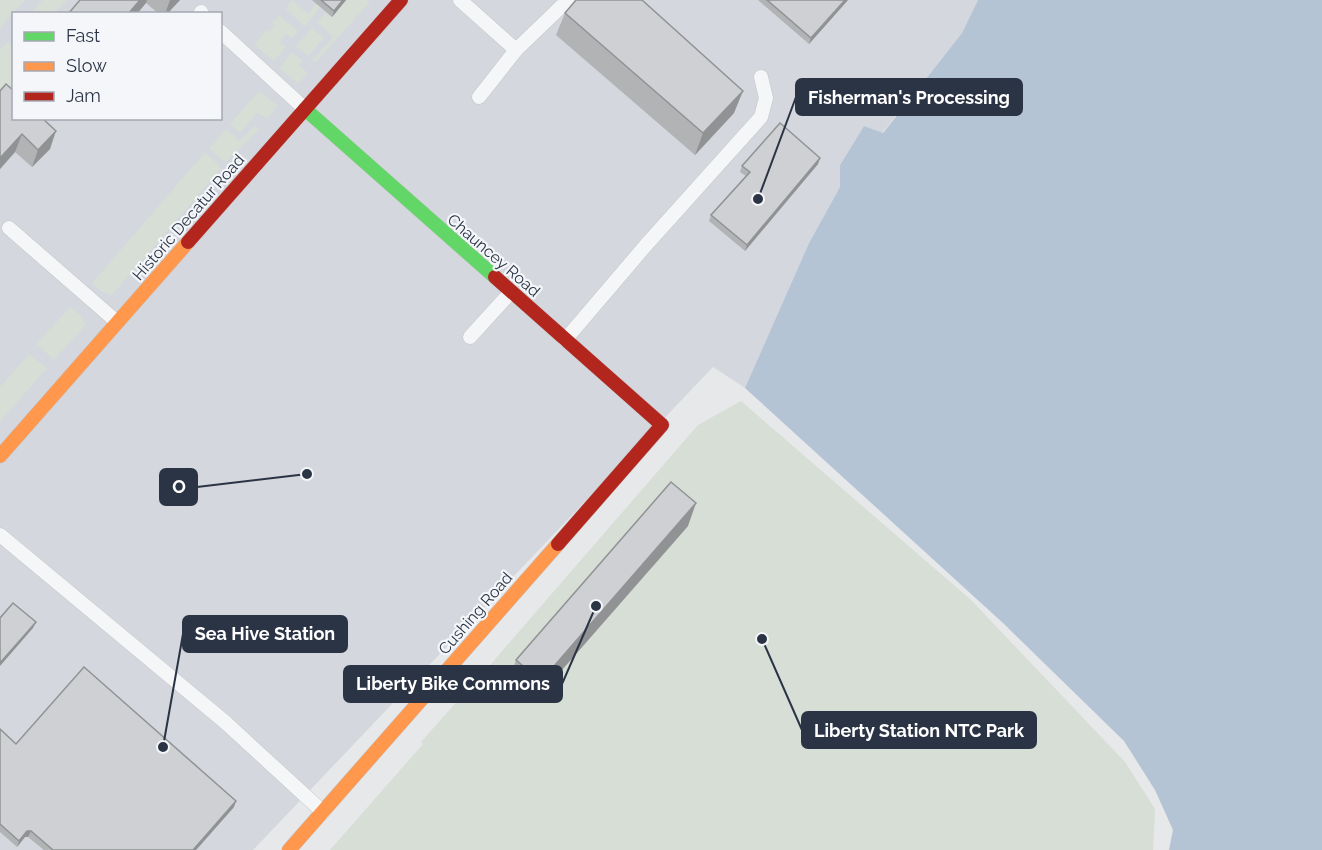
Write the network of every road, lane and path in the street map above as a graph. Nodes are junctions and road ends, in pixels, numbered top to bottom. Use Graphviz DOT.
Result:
graph roads {
  1 [pos="401,0"];
  2 [pos="460,0"];
  3 [pos="568,0"];
  4 [pos="222,33"];
  5 [pos="516,50"];
  6 [pos="761,77"];
  7 [pos="479,97"];
  8 [pos="305,109"];
  9 [pos="9,228"];
  10 [pos="511,292"];
  11 [pos="117,322"];
  12 [pos="470,337"];
  13 [pos="565,340"];
  14 [pos="662,425"];
  15 [pos="0,456"];
  16 [pos="0,535"];
  17 [pos="323,812"];
  18 [pos="289,850"];
  1 -- 8 [label="street, Historic Decatur Road"];
  2 -- 5 [label="lane"];
  3 -- 5 [label="lane"];
  4 -- 8 [label="lane"];
  5 -- 7 [label="lane"];
  6 -- 13 [label="lane"];
  8 -- 10 [label="street, Chauncey Road"];
  8 -- 11 [label="street, Historic Decatur Road"];
  9 -- 11 [label="lane"];
  10 -- 12 [label="lane"];
  10 -- 13 [label="street, Chauncey Road"];
  11 -- 15 [label="street, Historic Decatur Road"];
  13 -- 14 [label="street, Chauncey Road"];
  14 -- 17 [label="street, Cushing Road"];
  16 -- 17 [label="lane"];
  17 -- 18 [label="street, Cushing Road"];
}
